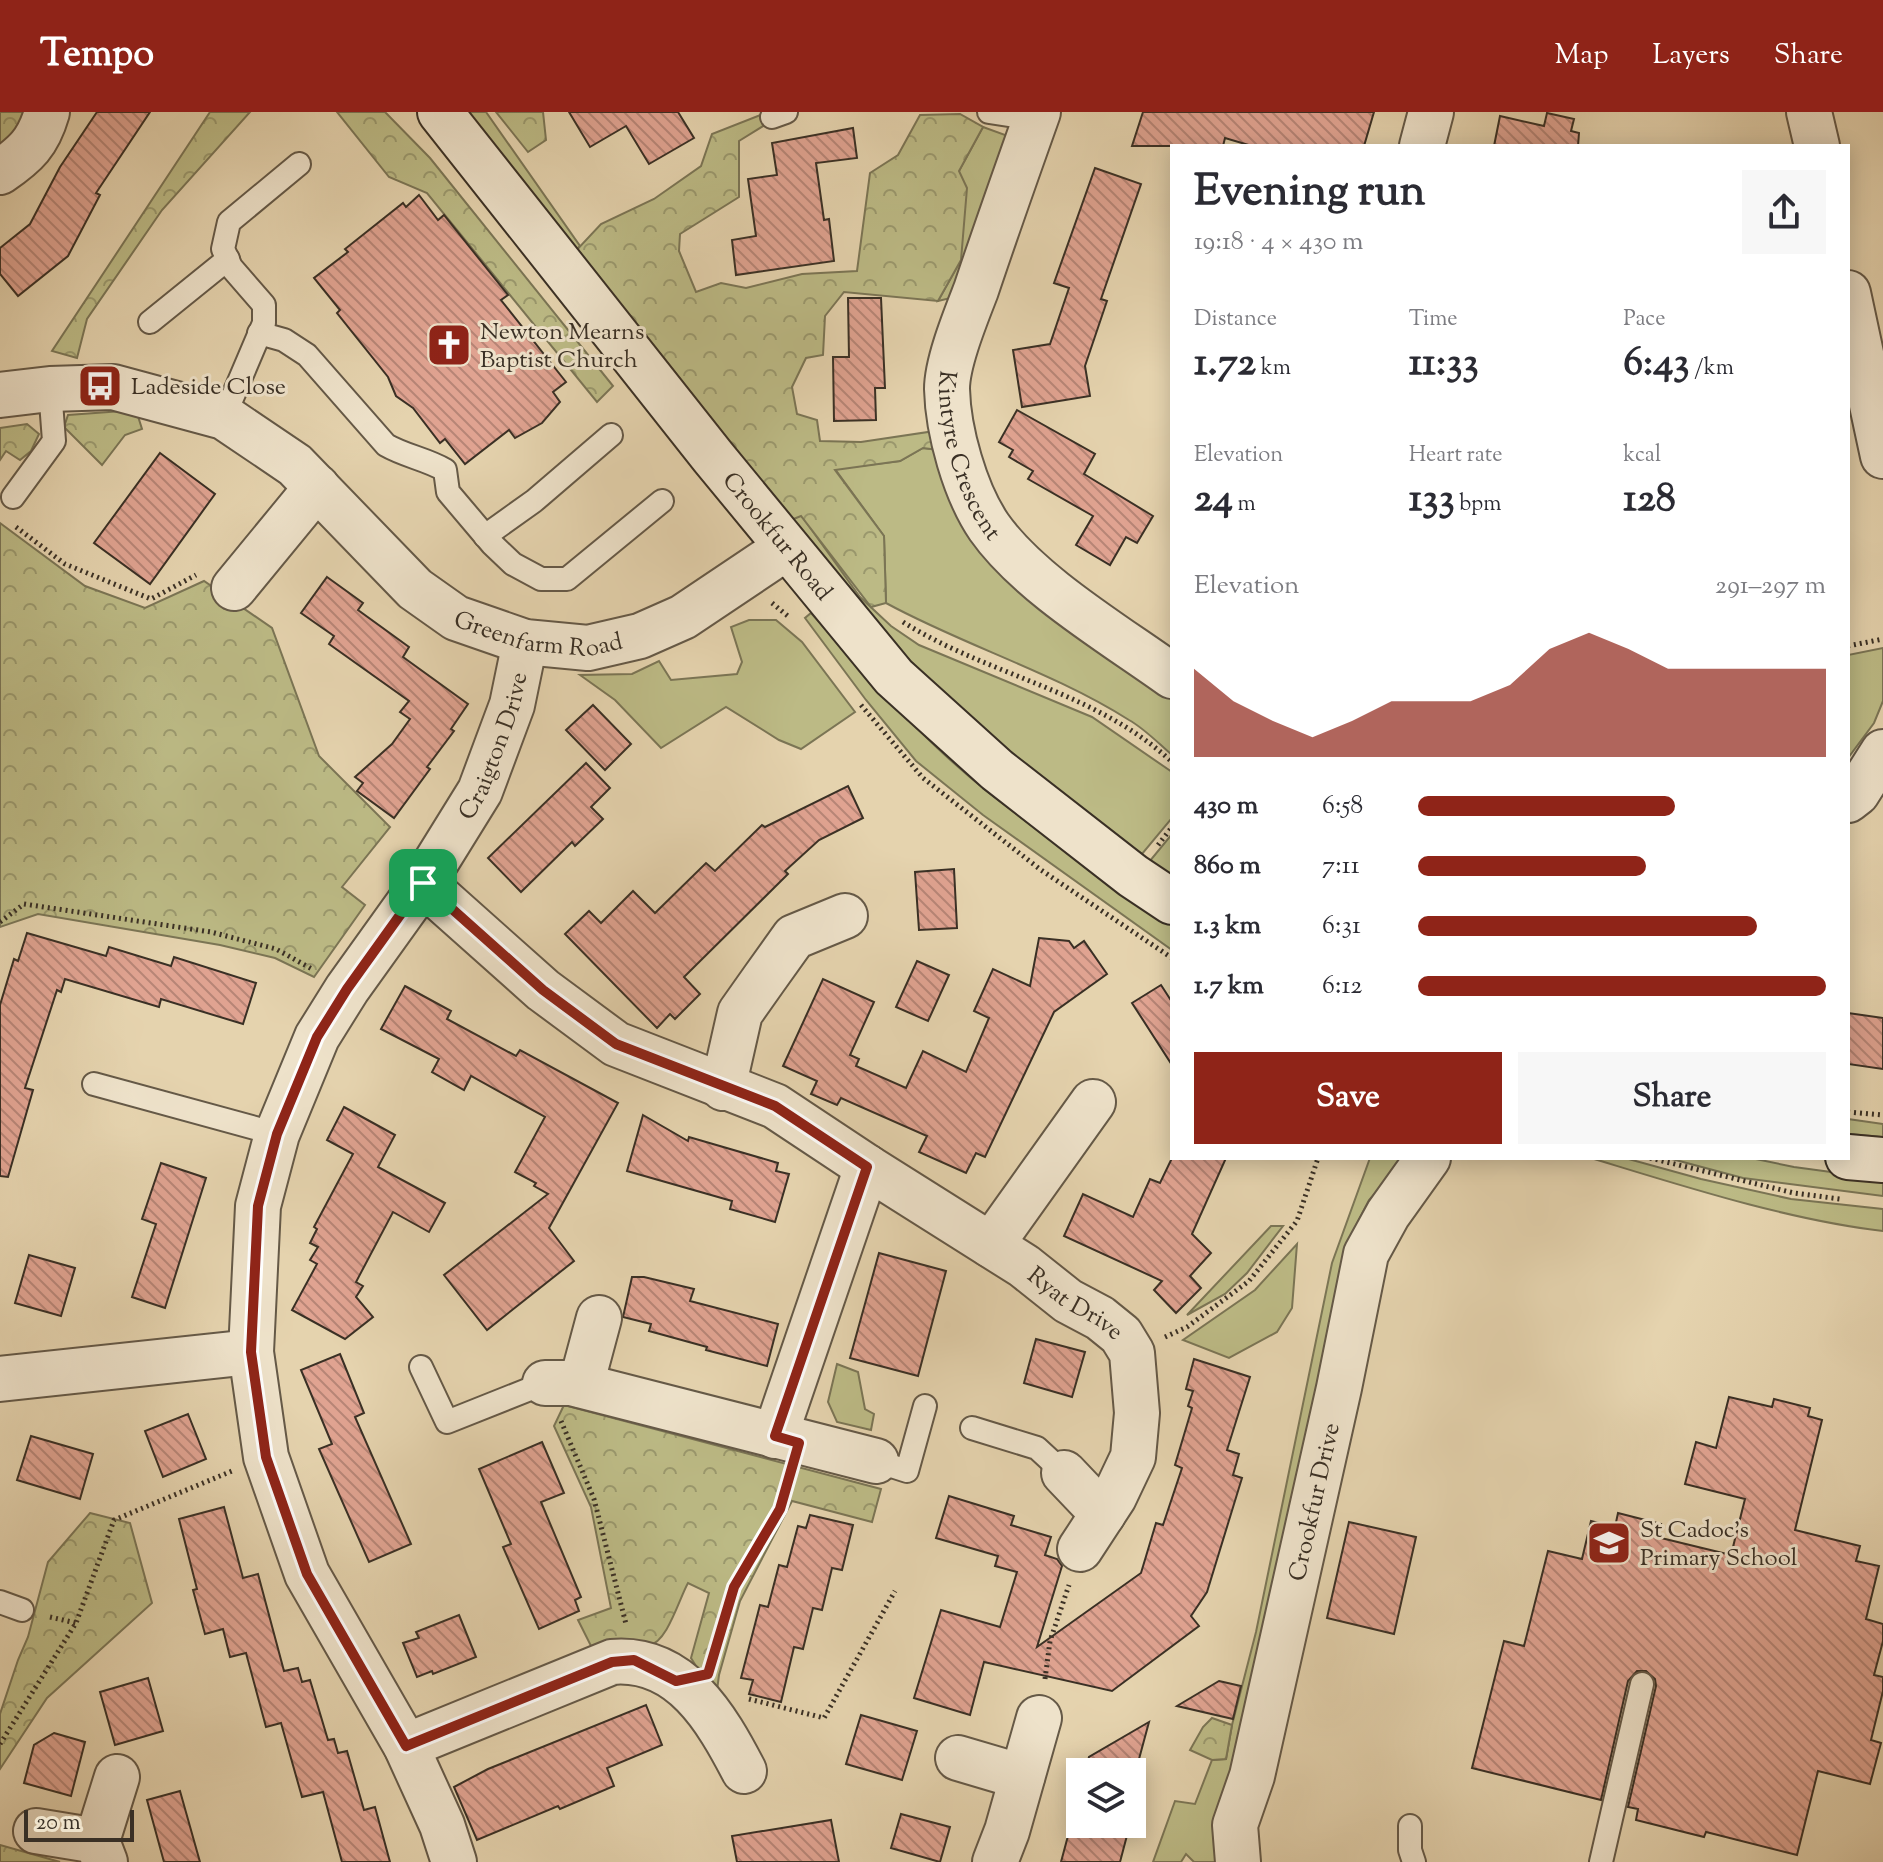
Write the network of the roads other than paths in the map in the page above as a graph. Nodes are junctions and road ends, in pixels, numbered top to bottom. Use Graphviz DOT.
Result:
graph roads {
  1 [pos="47,112"];
  2 [pos="440,112"];
  3 [pos="989,112"];
  4 [pos="1431,112"];
  5 [pos="1809,112"];
  6 [pos="1036,116"];
  7 [pos="1423,144"];
  8 [pos="1817,144"];
  9 [pos="299,164"];
  10 [pos="0,172"];
  11 [pos="228,259"];
  12 [pos="1850,302"];
  13 [pos="150,322"];
  14 [pos="259,333"];
  15 [pos="50,389"];
  16 [pos="0,395"];
  17 [pos="224,417"];
  18 [pos="611,435"];
  19 [pos="1883,456"];
  20 [pos="317,487"];
  21 [pos="13,497"];
  22 [pos="662,501"];
  23 [pos="485,536"];
  24 [pos="786,548"];
  25 [pos="234,588"];
  26 [pos="525,642"];
  27 [pos="1170,675"];
  28 [pos="1883,752"];
  29 [pos="1863,798"];
  30 [pos="423,883"];
  31 [pos="1170,901"];
  32 [pos="845,916"];
  33 [pos="94,1084"];
  34 [pos="723,1088"];
  35 [pos="1093,1102"];
  36 [pos="277,1134"];
  37 [pos="1850,1157"];
  38 [pos="1427,1160"];
  39 [pos="1883,1160"];
  40 [pos="867,1167"];
  41 [pos="991,1245"];
  42 [pos="599,1318"];
  43 [pos="251,1352"];
  44 [pos="421,1367"];
  45 [pos="0,1379"];
  46 [pos="563,1384"];
  47 [pos="925,1406"];
  48 [pos="972,1428"];
  49 [pos="787,1439"];
  50 [pos="876,1461"];
  51 [pos="1064,1473"];
  52 [pos="0,1602"];
  53 [pos="22,1610"];
  54 [pos="1642,1684"];
  55 [pos="1039,1718"];
  56 [pos="406,1746"];
  57 [pos="958,1758"];
  58 [pos="744,1771"];
  59 [pos="117,1777"];
  60 [pos="1022,1777"];
  61 [pos="1410,1826"];
  62 [pos="36,1831"];
  63 [pos="101,1852"];
  64 [pos="454,1862"];
  65 [pos="995,1862"];
  66 [pos="1238,1862"];
  67 [pos="1414,1862"];
  68 [pos="1601,1862"];
  1 -- 10 [label="street"];
  2 -- 24 [label="street, Crookfur Road"];
  3 -- 6 [label="lane"];
  4 -- 7 [label="street"];
  5 -- 8 [label="street"];
  6 -- 27 [label="street, Kintyre Crescent"];
  9 -- 11 [label="lane"];
  11 -- 13 [label="lane"];
  11 -- 14 [label="lane"];
  12 -- 19 [label="street"];
  14 -- 17 [label="lane"];
  14 -- 23 [label="lane"];
  15 -- 16 [label="street, Greenfarm Road"];
  15 -- 17 [label="street, Greenfarm Road"];
  15 -- 21 [label="lane"];
  17 -- 20 [label="street, Greenfarm Road"];
  18 -- 23 [label="lane"];
  20 -- 25 [label="street"];
  20 -- 26 [label="street, Greenfarm Road"];
  22 -- 23 [label="lane"];
  24 -- 26 [label="street, Greenfarm Road"];
  24 -- 31 [label="street, Crookfur Road"];
  26 -- 30 [label="street, Craigton Drive"];
  28 -- 29 [label="street"];
  30 -- 34 [label="street, Ryat Drive"];
  30 -- 36 [label="street, Craigton Drive"];
  32 -- 34 [label="street"];
  33 -- 36 [label="lane"];
  34 -- 40 [label="street, Ryat Drive"];
  35 -- 41 [label="street"];
  36 -- 43 [label="street, Craigton Drive"];
  37 -- 39 [label="street"];
  38 -- 66 [label="street, Crookfur Drive"];
  40 -- 41 [label="street, Ryat Drive"];
  40 -- 49 [label="street"];
  41 -- 51 [label="street, Ryat Drive"];
  42 -- 46 [label="street"];
  43 -- 45 [label="street"];
  43 -- 56 [label="street, Craigton Drive"];
  44 -- 46 [label="lane"];
  46 -- 49 [label="street"];
  47 -- 50 [label="lane"];
  48 -- 51 [label="lane"];
  49 -- 50 [label="street"];
  52 -- 53 [label="lane"];
  54 -- 68 [label="lane"];
  55 -- 60 [label="street"];
  56 -- 58 [label="street"];
  56 -- 64 [label="street, Craigton Drive"];
  57 -- 60 [label="street"];
  59 -- 63 [label="street"];
  60 -- 65 [label="street"];
  61 -- 67 [label="lane"];
  62 -- 63 [label="street"];
}
